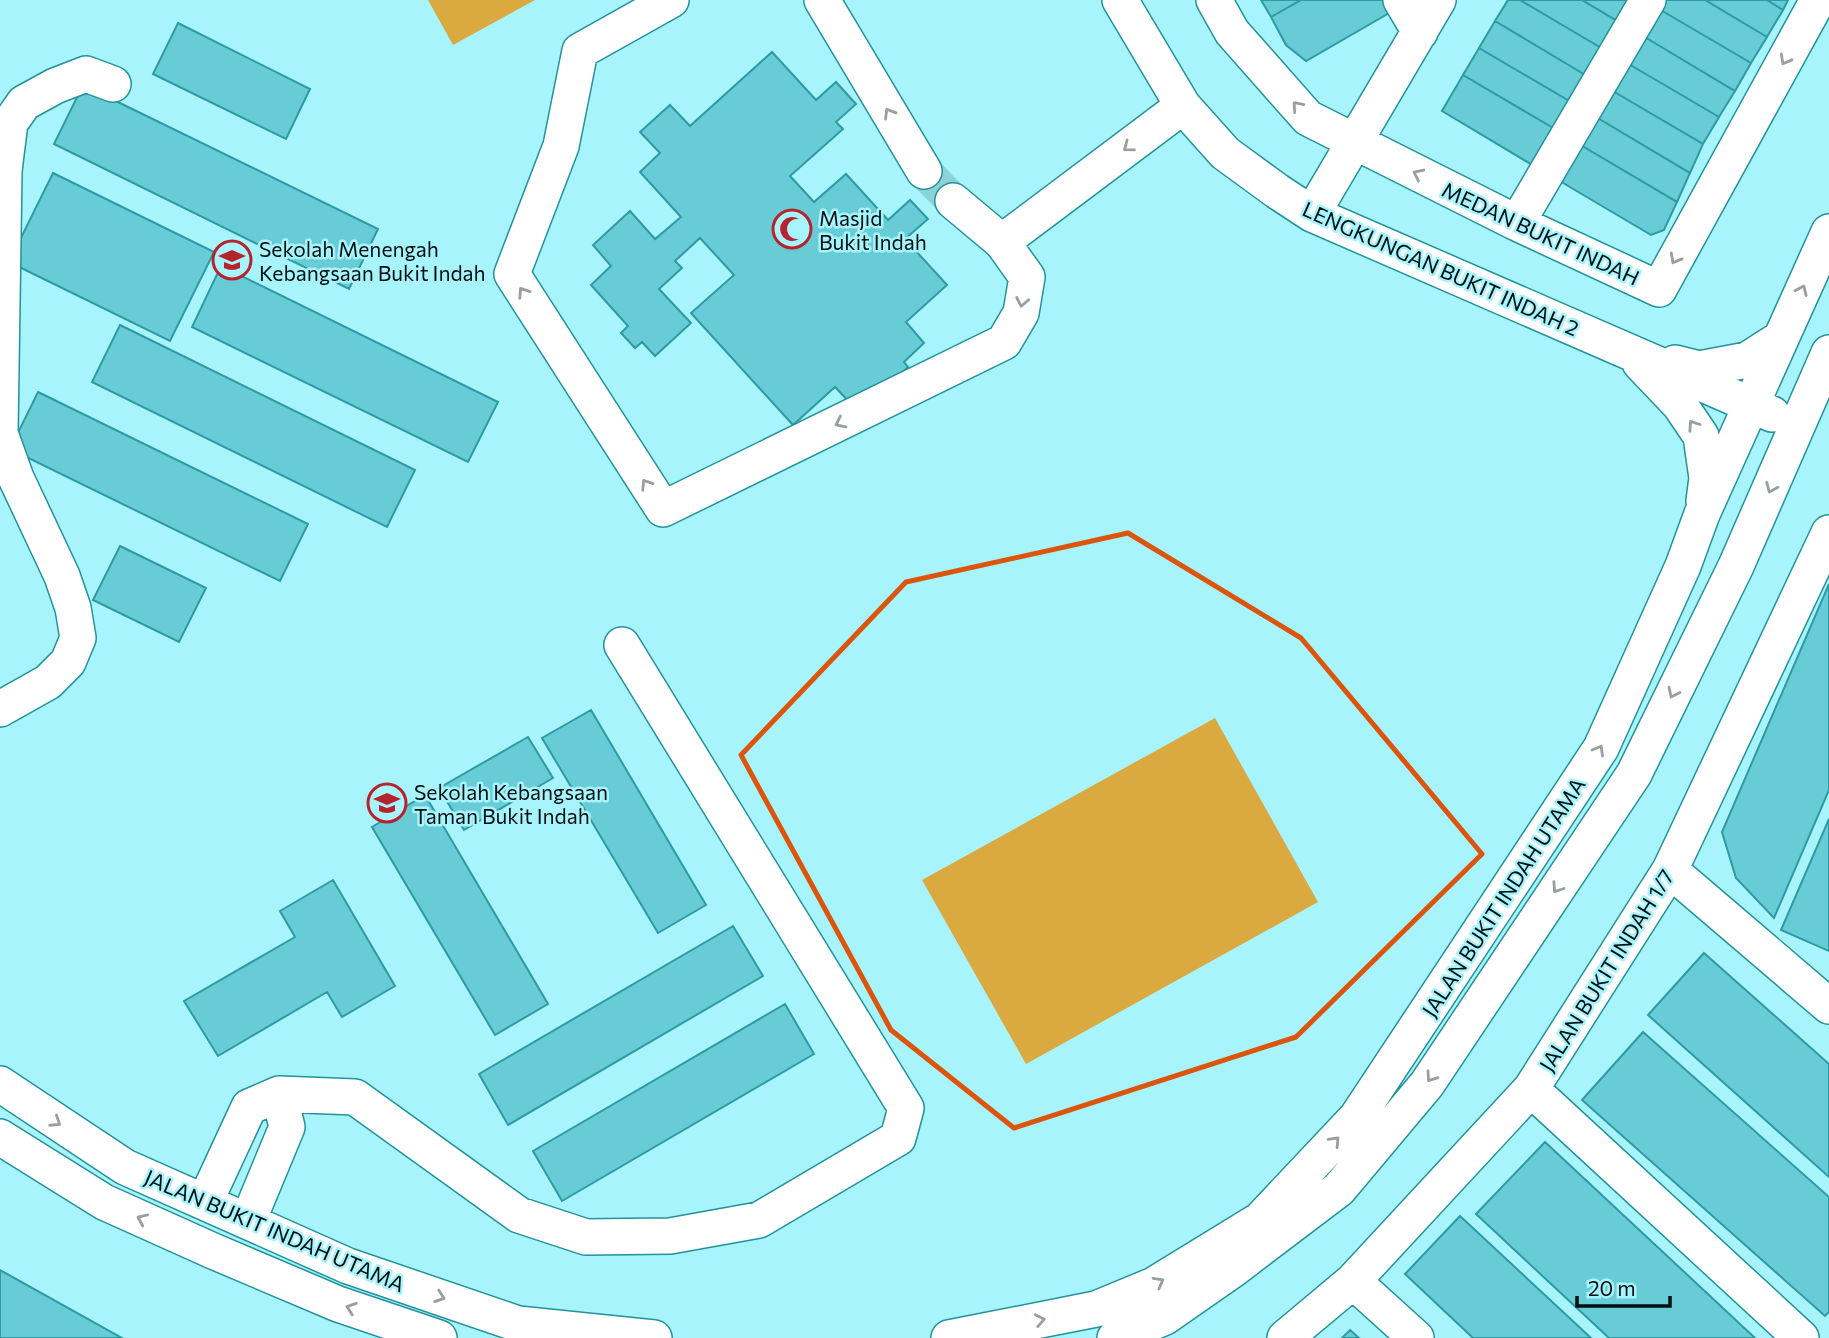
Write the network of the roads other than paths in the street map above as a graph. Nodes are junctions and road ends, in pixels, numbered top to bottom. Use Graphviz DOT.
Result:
graph roads {
  1 [pos="671,0"];
  2 [pos="822,0"];
  3 [pos="1120,0"];
  4 [pos="1214,0"];
  5 [pos="1401,0"];
  6 [pos="1438,0"];
  7 [pos="1647,0"];
  8 [pos="1818,0"];
  9 [pos="1420,32"];
  10 [pos="113,83"];
  11 [pos="1183,106"];
  12 [pos="1354,142"];
  13 [pos="924,171"];
  14 [pos="953,201"];
  15 [pos="1312,214"];
  16 [pos="1517,223"];
  17 [pos="1829,232"];
  18 [pos="1002,242"];
  19 [pos="1780,339"];
  20 [pos="1628,350"];
  21 [pos="1829,353"];
  22 [pos="1751,405"];
  23 [pos="1798,425"];
  24 [pos="1702,514"];
  25 [pos="1828,539"];
  26 [pos="622,645"];
  27 [pos="0,709"];
  28 [pos="1670,870"];
  29 [pos="1829,1006"];
  30 [pos="0,1084"];
  31 [pos="1531,1089"];
  32 [pos="279,1094"];
  33 [pos="0,1137"];
  34 [pos="205,1202"];
  35 [pos="248,1221"];
  36 [pos="1353,1281"];
  37 [pos="1099,1323"];
  38 [pos="1829,1331"];
  39 [pos="439,1338"];
  40 [pos="654,1338"];
  41 [pos="949,1338"];
  42 [pos="1115,1338"];
  43 [pos="1285,1338"];
  44 [pos="1416,1338"];
  45 [pos="1801,1338"];
  46 [pos="1823,1338"];
  18 -- 1 [label="street, one-way"];
  13 -- 2 [label="street, one-way"];
  3 -- 11 [label="street, LENGKUNGAN BUKIT INDAH 2"];
  12 -- 4 [label="street, MEDAN BUKIT INDAH, one-way"];
  5 -- 9 [label="street"];
  6 -- 9 [label="street"];
  7 -- 16 [label="street"];
  8 -- 16 [label="street, MEDAN BUKIT INDAH, one-way"];
  9 -- 12 [label="street"];
  10 -- 27 [label="street"];
  11 -- 15 [label="street, LENGKUNGAN BUKIT INDAH 2"];
  11 -- 18 [label="street, one-way"];
  12 -- 15 [label="street"];
  16 -- 12 [label="street, MEDAN BUKIT INDAH, one-way"];
  14 -- 18 [label="street"];
  15 -- 20 [label="street, LENGKUNGAN BUKIT INDAH 2"];
  19 -- 17 [label="street, JALAN BUKIT INDAH UTAMA, one-way"];
  19 -- 20 [label="street"];
  19 -- 22 [label="street, JALAN BUKIT INDAH UTAMA"];
  20 -- 22 [label="street, LENGKUNGAN BUKIT INDAH 2"];
  24 -- 20 [label="street, one-way"];
  21 -- 23 [label="street, JALAN BUKIT INDAH UTAMA"];
  22 -- 23 [label="street, LENGKUNGAN BUKIT INDAH 2"];
  22 -- 24 [label="street, JALAN BUKIT INDAH UTAMA"];
  23 -- 42 [label="street, JALAN BUKIT INDAH UTAMA, one-way"];
  37 -- 24 [label="street, JALAN BUKIT INDAH UTAMA, one-way"];
  25 -- 28 [label="street, JALAN BUKIT INDAH 1/7"];
  26 -- 32 [label="street"];
  28 -- 29 [label="street"];
  28 -- 31 [label="street, JALAN BUKIT INDAH 1/7"];
  30 -- 34 [label="street, JALAN BUKIT INDAH UTAMA, one-way"];
  31 -- 36 [label="street, JALAN BUKIT INDAH 1/7"];
  31 -- 45 [label="street"];
  32 -- 34 [label="street"];
  32 -- 35 [label="street"];
  39 -- 33 [label="street, JALAN BUKIT INDAH UTAMA, one-way"];
  34 -- 35 [label="street, JALAN BUKIT INDAH UTAMA"];
  35 -- 40 [label="street, JALAN BUKIT INDAH UTAMA, one-way"];
  36 -- 43 [label="street, JALAN BUKIT INDAH 1/7"];
  36 -- 44 [label="street"];
  41 -- 37 [label="street, JALAN BUKIT INDAH UTAMA, one-way"];
  38 -- 46 [label="street"];
}
